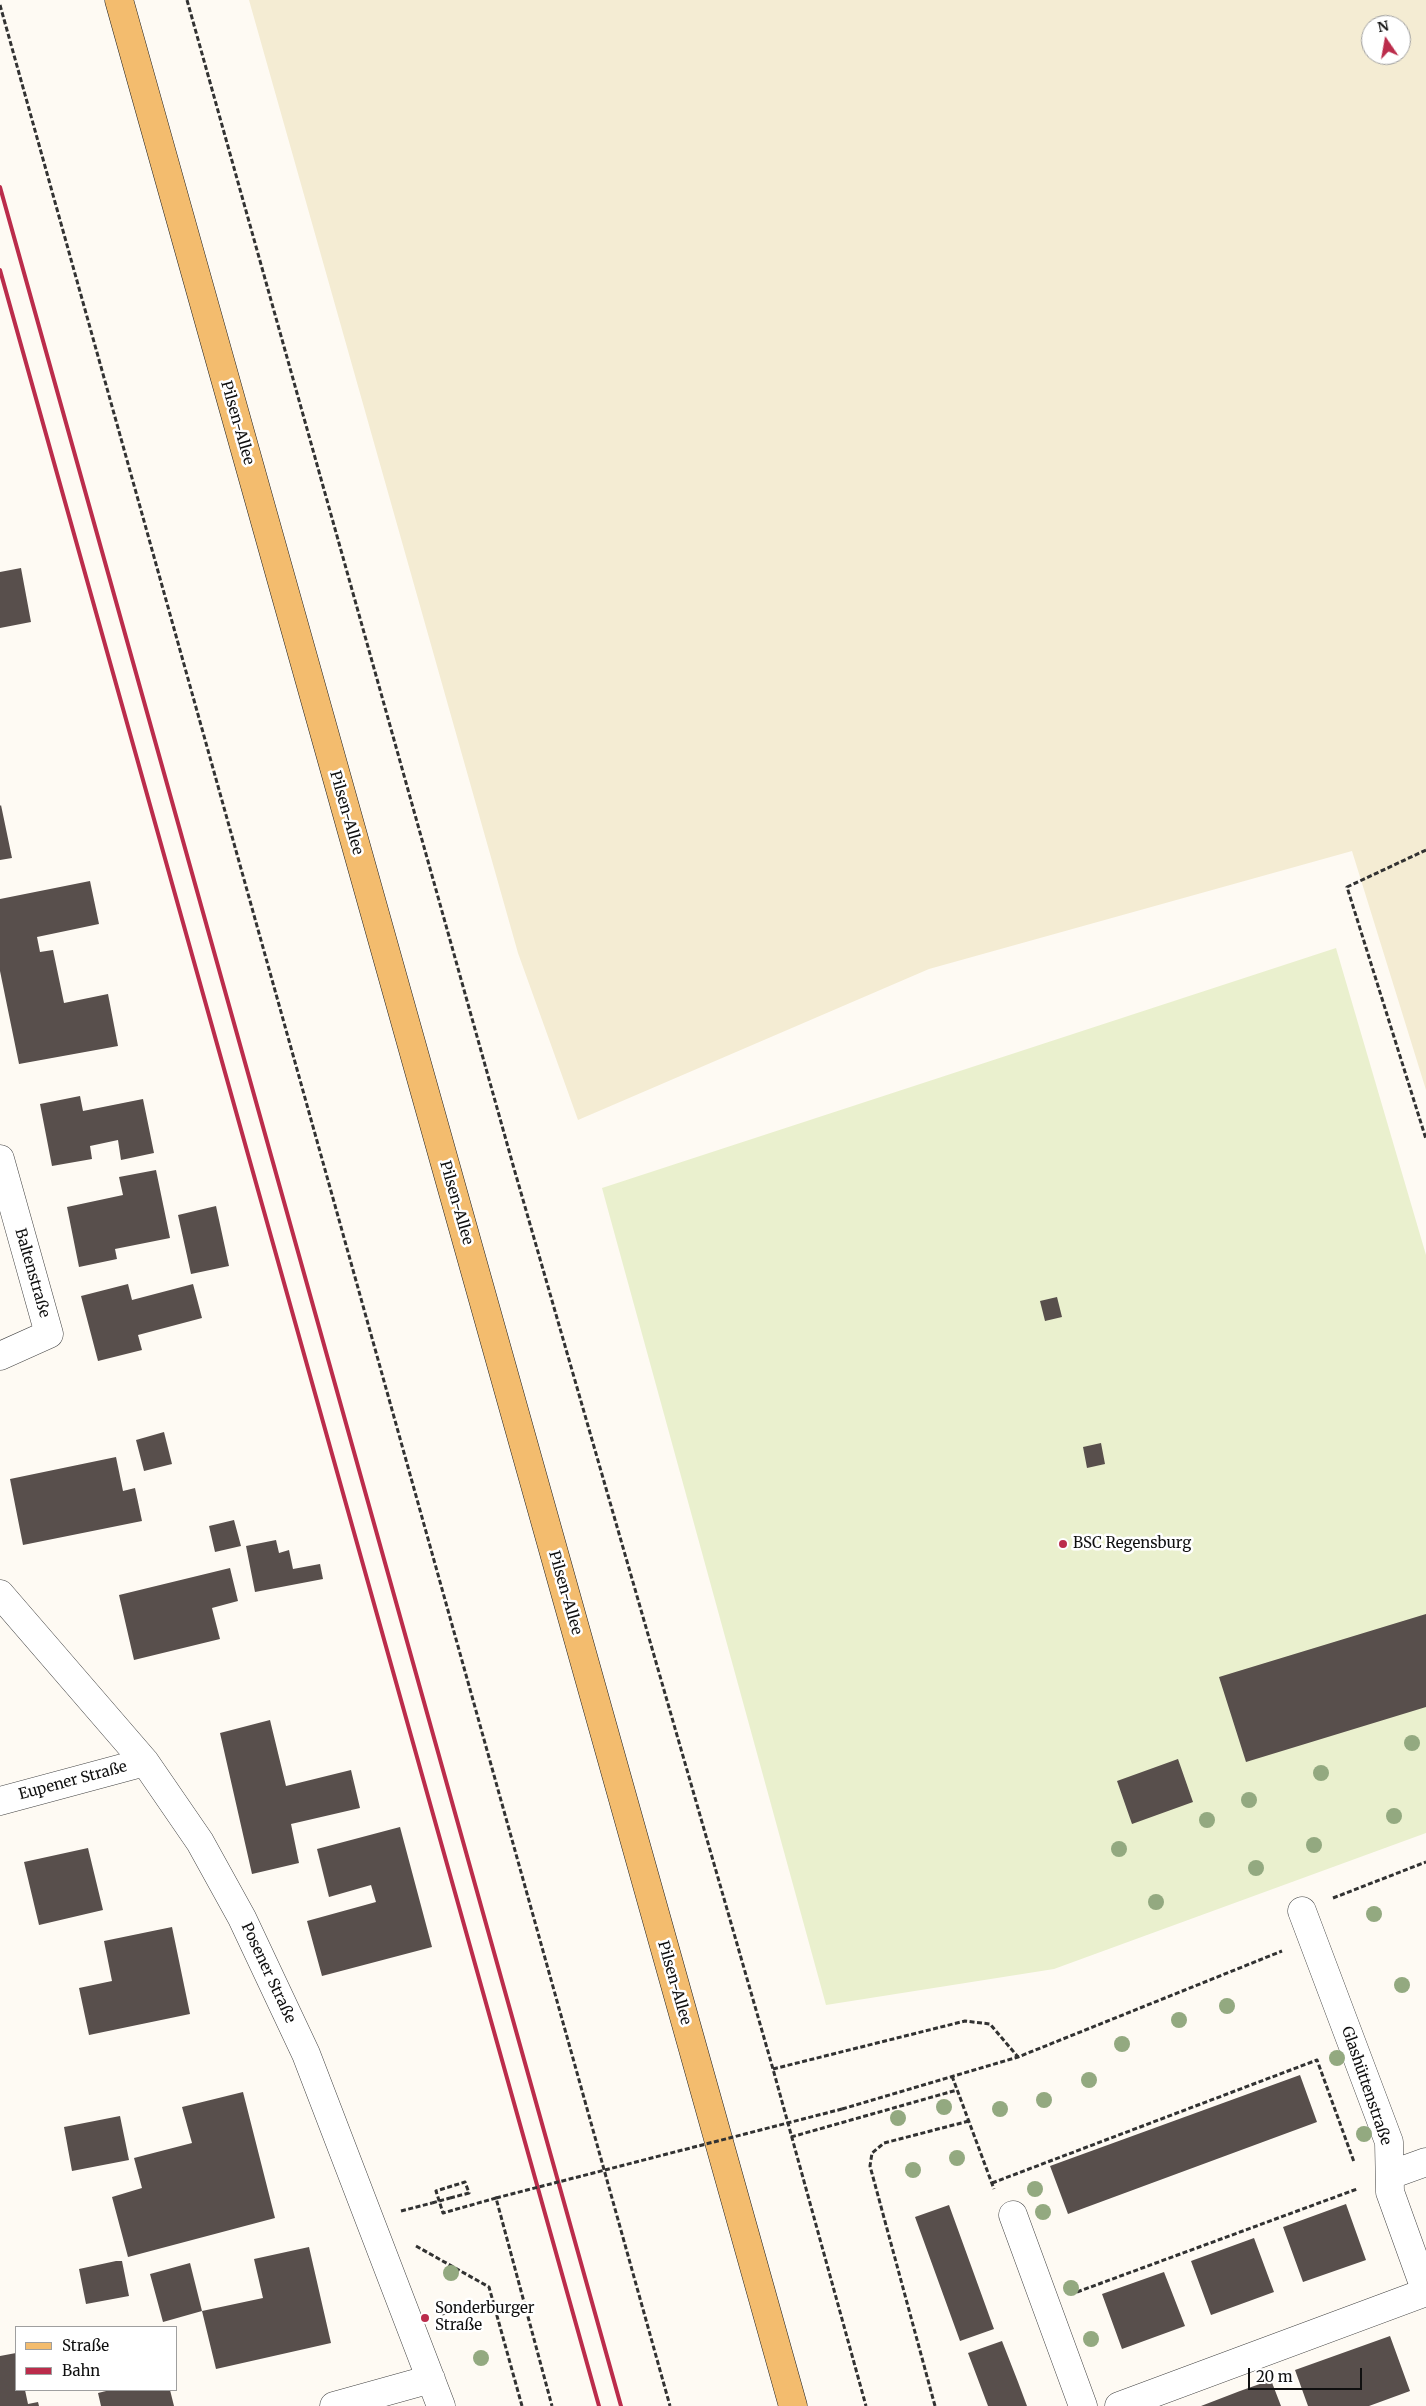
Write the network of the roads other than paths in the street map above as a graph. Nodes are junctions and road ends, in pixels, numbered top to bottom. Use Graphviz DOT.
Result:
graph roads {
  1 [pos="119,0"];
  2 [pos="0,1159"];
  3 [pos="0,1356"];
  4 [pos="0,1594"];
  5 [pos="145,1762"];
  6 [pos="0,1801"];
  7 [pos="1302,1911"];
  8 [pos="1426,2162"];
  9 [pos="1390,2175"];
  10 [pos="1013,2215"];
  11 [pos="1426,2292"];
  12 [pos="431,2379"];
  13 [pos="334,2406"];
  14 [pos="441,2406"];
  15 [pos="793,2406"];
  16 [pos="1083,2406"];
  17 [pos="1119,2406"];
  1 -- 15 [label="main road, Pilsen-Allee"];
  2 -- 3 [label="street, Baltenstraße"];
  4 -- 5 [label="street, Posener Straße"];
  5 -- 6 [label="street, Eupener Straße"];
  5 -- 12 [label="street, Posener Straße"];
  7 -- 9 [label="street, Glashüttenstraße"];
  8 -- 9 [label="street"];
  9 -- 11 [label="street, Glashüttenstraße"];
  10 -- 16 [label="street"];
  11 -- 17 [label="street"];
  12 -- 13 [label="street"];
  12 -- 14 [label="street, Posener Straße"];
}
